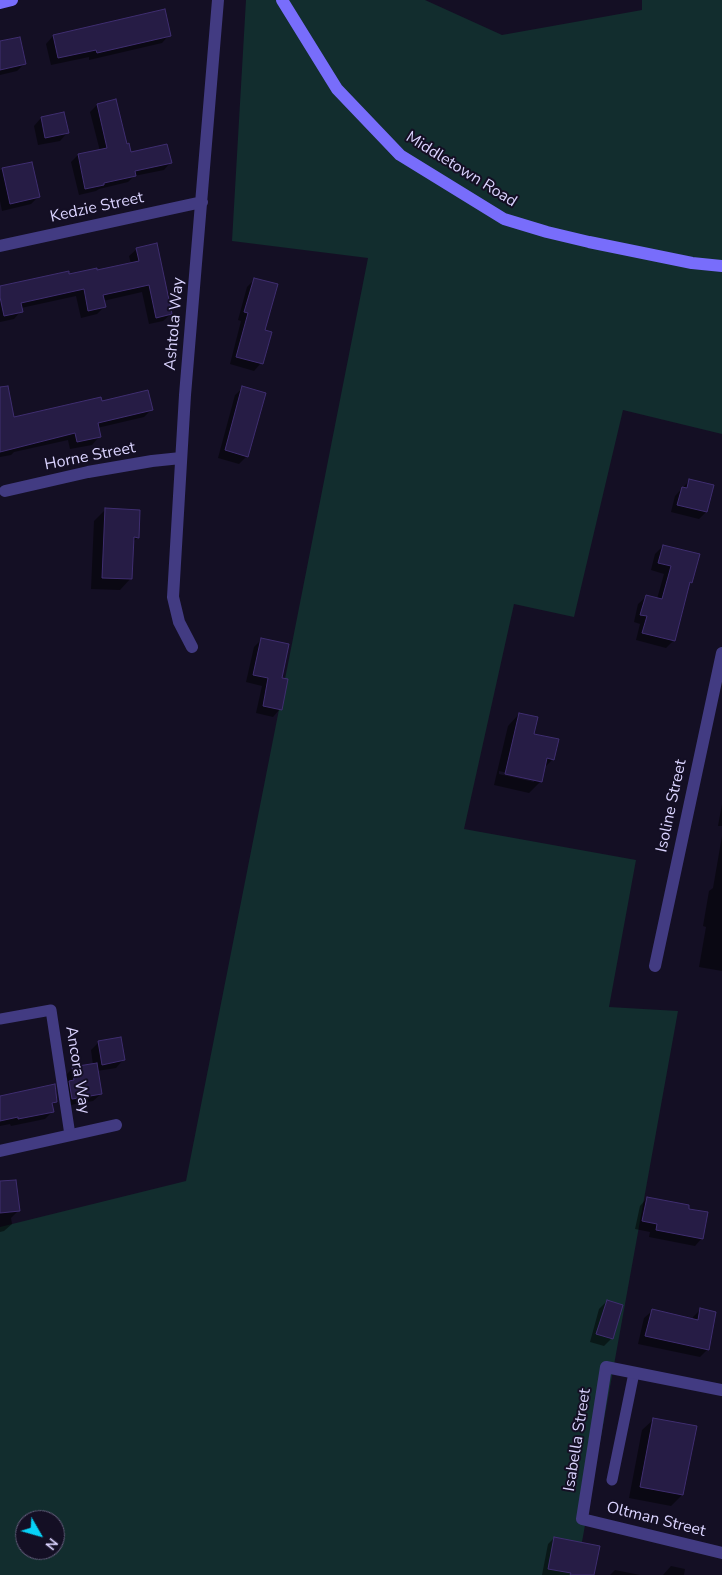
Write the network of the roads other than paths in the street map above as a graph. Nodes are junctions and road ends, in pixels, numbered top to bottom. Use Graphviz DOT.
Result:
graph roads {
  1 [pos="12,0"];
  2 [pos="218,0"];
  3 [pos="282,0"];
  4 [pos="0,3"];
  5 [pos="202,202"];
  6 [pos="0,246"];
  7 [pos="722,266"];
  8 [pos="181,458"];
  9 [pos="5,491"];
  10 [pos="192,647"];
  11 [pos="722,653"];
  12 [pos="655,966"];
  13 [pos="0,1019"];
  14 [pos="116,1125"];
  15 [pos="70,1135"];
  16 [pos="0,1151"];
  17 [pos="634,1373"];
  18 [pos="722,1390"];
  19 [pos="612,1480"];
  20 [pos="582,1519"];
  21 [pos="722,1553"];
  1 -- 4 [label="street"];
  2 -- 5 [label="street, Ashtola Way"];
  3 -- 7 [label="street, Middletown Road"];
  5 -- 6 [label="street, Kedzie Street"];
  5 -- 8 [label="street, Ashtola Way"];
  8 -- 9 [label="street, Horne Street"];
  8 -- 10 [label="street, Ashtola Way"];
  11 -- 12 [label="street, Isoline Street"];
  13 -- 15 [label="lane, Ancora Way"];
  14 -- 15 [label="street"];
  15 -- 16 [label="street"];
  17 -- 18 [label="street"];
  17 -- 19 [label="lane"];
  17 -- 20 [label="street, Isabella Street"];
  20 -- 21 [label="street, Oltman Street"];
}
